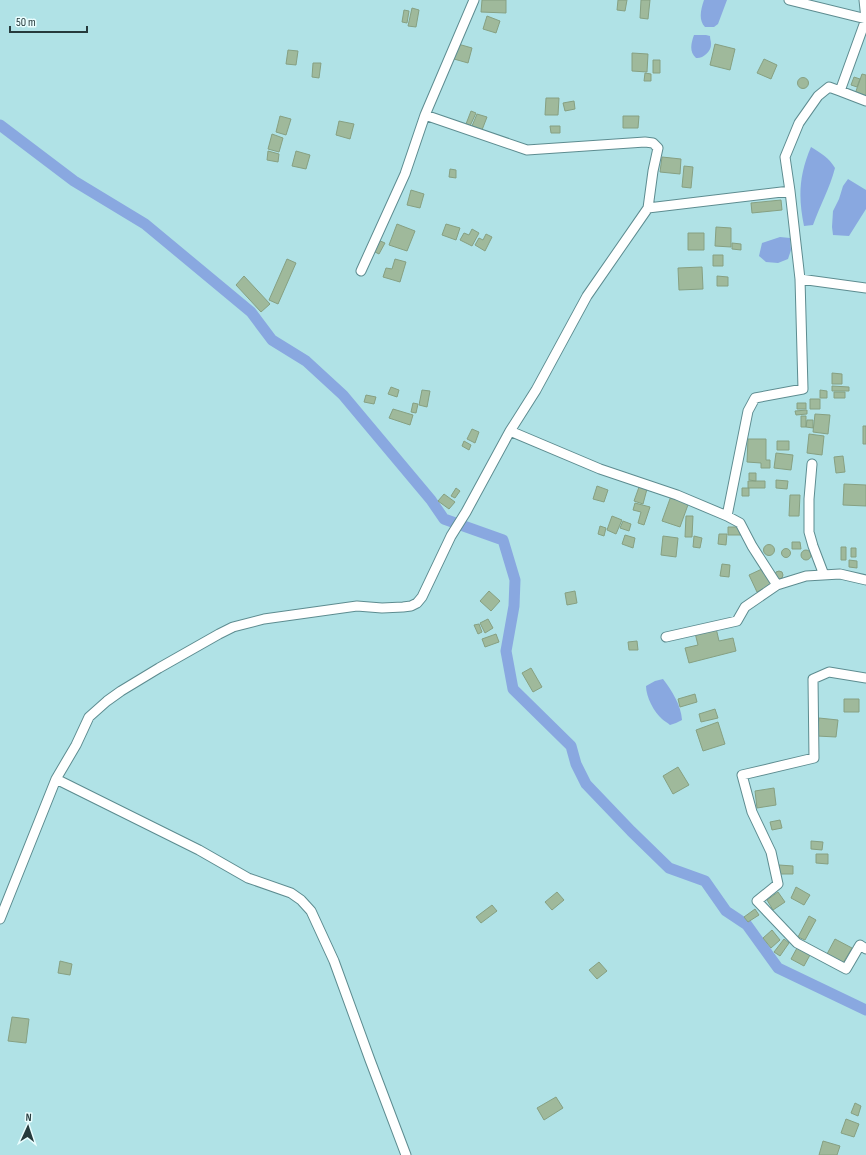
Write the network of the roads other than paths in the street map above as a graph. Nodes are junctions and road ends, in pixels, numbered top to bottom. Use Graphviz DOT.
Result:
graph roads {
  1 [pos="474,0"];
  2 [pos="789,0"];
  3 [pos="864,0"];
  4 [pos="866,18"];
  5 [pos="840,91"];
  6 [pos="866,101"];
  7 [pos="425,115"];
  8 [pos="790,191"];
  9 [pos="648,208"];
  10 [pos="361,271"];
  11 [pos="800,279"];
  12 [pos="866,288"];
  13 [pos="510,431"];
  14 [pos="812,464"];
  15 [pos="727,516"];
  16 [pos="824,575"];
  17 [pos="866,580"];
  18 [pos="777,585"];
  19 [pos="666,637"];
  20 [pos="866,678"];
  21 [pos="56,779"];
  22 [pos="0,919"];
  23 [pos="866,949"];
  24 [pos="406,1155"];
  1 -- 7 [label="street"];
  2 -- 4 [label="street"];
  3 -- 4 [label="street"];
  4 -- 5 [label="street"];
  5 -- 6 [label="street"];
  5 -- 8 [label="street"];
  7 -- 9 [label="street"];
  7 -- 10 [label="street"];
  8 -- 9 [label="street"];
  8 -- 11 [label="street"];
  9 -- 13 [label="street"];
  11 -- 12 [label="street"];
  11 -- 15 [label="street"];
  13 -- 15 [label="street"];
  13 -- 21 [label="street"];
  14 -- 16 [label="street"];
  15 -- 18 [label="street"];
  16 -- 17 [label="street"];
  16 -- 18 [label="street"];
  18 -- 19 [label="street"];
  20 -- 23 [label="street"];
  21 -- 22 [label="street"];
  21 -- 24 [label="street"];
}
